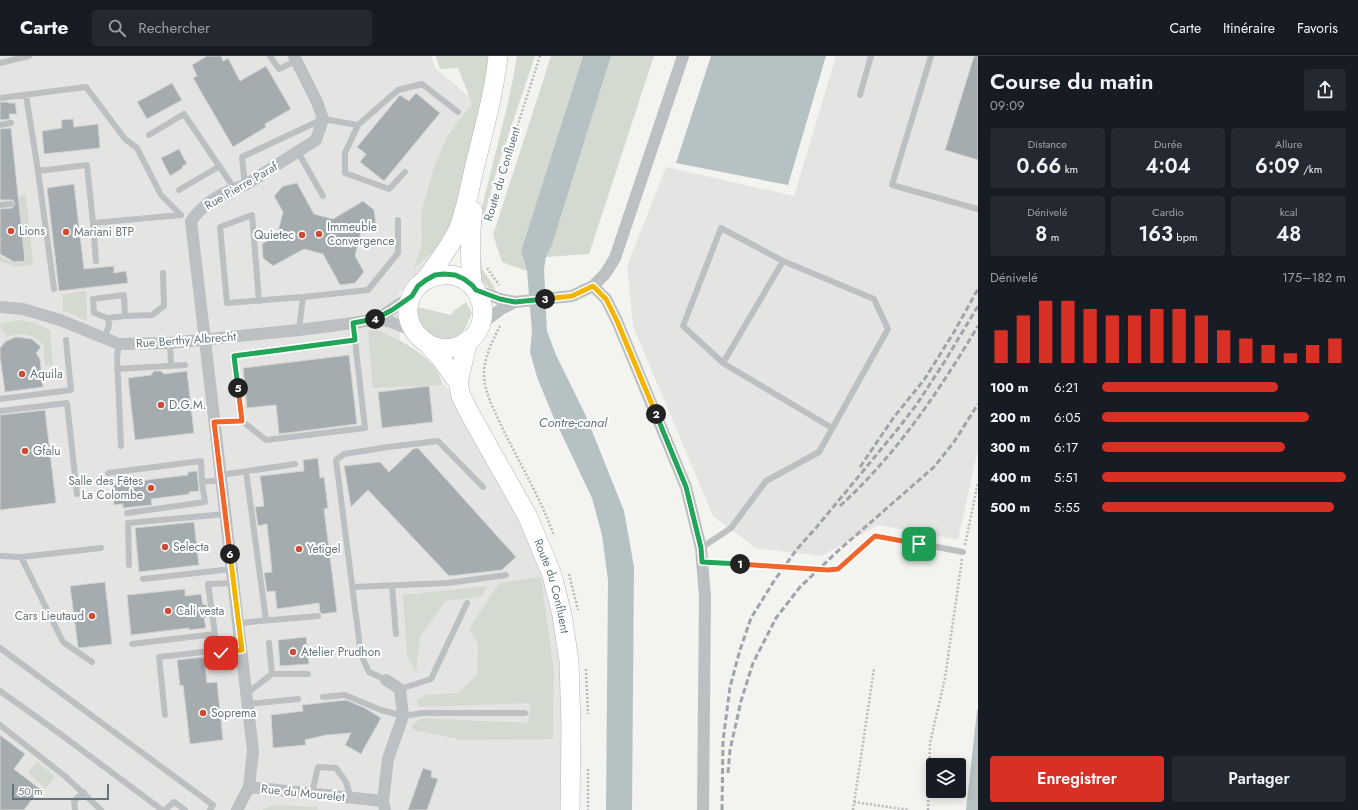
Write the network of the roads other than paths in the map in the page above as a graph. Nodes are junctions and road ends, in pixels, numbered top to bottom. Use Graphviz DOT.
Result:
graph roads {
  1 [pos="30,56"];
  2 [pos="270,56"];
  3 [pos="498,56"];
  4 [pos="508,56"];
  5 [pos="683,56"];
  6 [pos="871,56"];
  7 [pos="932,56"];
  8 [pos="295,59"];
  9 [pos="0,63"];
  10 [pos="26,95"];
  11 [pos="860,95"];
  12 [pos="0,98"];
  13 [pos="458,112"];
  14 [pos="323,119"];
  15 [pos="11,123"];
  16 [pos="0,125"];
  17 [pos="358,125"];
  18 [pos="149,135"];
  19 [pos="298,152"];
  20 [pos="220,166"];
  21 [pos="38,171"];
  22 [pos="405,172"];
  23 [pos="239,186"];
  24 [pos="179,190"];
  25 [pos="323,196"];
  26 [pos="11,204"];
  27 [pos="0,205"];
  28 [pos="978,209"];
  29 [pos="186,218"];
  30 [pos="398,220"];
  31 [pos="93,223"];
  32 [pos="96,261"];
  33 [pos="783,261"];
  34 [pos="163,273"];
  35 [pos="426,280"];
  36 [pos="593,286"];
  37 [pos="474,288"];
  38 [pos="54,289"];
  39 [pos="303,296"];
  40 [pos="412,296"];
  41 [pos="259,301"];
  42 [pos="519,302"];
  43 [pos="0,307"];
  44 [pos="125,316"];
  45 [pos="108,318"];
  46 [pos="378,319"];
  47 [pos="353,323"];
  48 [pos="480,325"];
  49 [pos="299,330"];
  50 [pos="420,337"];
  51 [pos="104,338"];
  52 [pos="205,339"];
  53 [pos="66,340"];
  54 [pos="355,340"];
  55 [pos="468,340"];
  56 [pos="170,343"];
  57 [pos="118,344"];
  58 [pos="723,363"];
  59 [pos="186,365"];
  60 [pos="171,366"];
  61 [pos="117,369"];
  62 [pos="458,382"];
  63 [pos="0,398"];
  64 [pos="0,410"];
  65 [pos="242,421"];
  66 [pos="214,422"];
  67 [pos="832,428"];
  68 [pos="121,446"];
  69 [pos="295,464"];
  70 [pos="246,471"];
  71 [pos="108,473"];
  72 [pos="221,477"];
  73 [pos="202,482"];
  74 [pos="483,487"];
  75 [pos="78,494"];
  76 [pos="127,513"];
  77 [pos="225,514"];
  78 [pos="101,548"];
  79 [pos="701,548"];
  80 [pos="964,552"];
  81 [pos="0,556"];
  82 [pos="21,558"];
  83 [pos="702,562"];
  84 [pos="129,565"];
  85 [pos="232,569"];
  86 [pos="506,576"];
  87 [pos="143,579"];
  88 [pos="234,583"];
  89 [pos="392,586"];
  90 [pos="353,587"];
  91 [pos="467,603"];
  92 [pos="318,616"];
  93 [pos="266,620"];
  94 [pos="238,623"];
  95 [pos="396,634"];
  96 [pos="269,643"];
  97 [pos="132,644"];
  98 [pos="0,648"];
  99 [pos="242,650"];
  100 [pos="92,662"];
  101 [pos="272,674"];
  102 [pos="308,674"];
  103 [pos="386,680"];
  104 [pos="400,689"];
  105 [pos="0,691"];
  106 [pos="322,697"];
  107 [pos="247,699"];
  108 [pos="298,699"];
  109 [pos="525,714"];
  110 [pos="165,715"];
  111 [pos="403,716"];
  112 [pos="0,725"];
  113 [pos="250,787"];
  114 [pos="84,792"];
  115 [pos="312,793"];
  116 [pos="351,798"];
  117 [pos="384,806"];
  118 [pos="75,810"];
  119 [pos="101,810"];
  120 [pos="164,810"];
  121 [pos="185,810"];
  122 [pos="210,810"];
  123 [pos="237,810"];
  124 [pos="570,810"];
  125 [pos="703,810"];
  1 -- 9 [label="lane"];
  2 -- 8 [label="lane"];
  3 -- 35 [label="main road"];
  4 -- 37 [label="main road"];
  5 -- 36 [label="street"];
  6 -- 11 [label="lane"];
  7 -- 28 [label="lane"];
  8 -- 14 [label="street"];
  10 -- 12 [label="lane"];
  10 -- 21 [label="lane"];
  10 -- 29 [label="lane"];
  13 -- 17 [label="lane"];
  14 -- 17 [label="lane"];
  14 -- 19 [label="street, Rue Pierre Paraf"];
  14 -- 23 [label="lane"];
  15 -- 16 [label="lane"];
  17 -- 22 [label="lane"];
  18 -- 20 [label="lane"];
  19 -- 23 [label="street, Rue Pierre Paraf"];
  19 -- 25 [label="lane"];
  20 -- 23 [label="lane"];
  20 -- 24 [label="lane"];
  21 -- 31 [label="lane"];
  21 -- 38 [label="lane"];
  23 -- 29 [label="street, Rue Pierre Paraf"];
  26 -- 27 [label="lane"];
  29 -- 31 [label="lane"];
  29 -- 52 [label="street"];
  30 -- 39 [label="lane"];
  31 -- 32 [label="lane"];
  33 -- 58 [label="lane"];
  33 -- 58 [label="lane"];
  33 -- 67 [label="lane"];
  34 -- 44 [label="lane"];
  35 -- 37 [label="main road"];
  35 -- 40 [label="main road"];
  36 -- 42 [label="street"];
  36 -- 79 [label="street"];
  37 -- 42 [label="street"];
  37 -- 48 [label="main road"];
  39 -- 41 [label="lane"];
  39 -- 49 [label="lane"];
  40 -- 46 [label="street, Rue Berthy Albrecht"];
  40 -- 50 [label="main road"];
  41 -- 41 [label="lane"];
  42 -- 48 [label="street"];
  43 -- 51 [label="street, Rue Berthy Albrecht"];
  44 -- 45 [label="lane"];
  44 -- 45 [label="lane"];
  45 -- 51 [label="lane"];
  46 -- 47 [label="street, Rue Berthy Albrecht"];
  46 -- 50 [label="street, Rue Berthy Albrecht"];
  47 -- 49 [label="street, Rue Berthy Albrecht"];
  47 -- 54 [label="lane"];
  48 -- 55 [label="main road"];
  49 -- 52 [label="street, Rue Berthy Albrecht"];
  50 -- 55 [label="main road"];
  50 -- 62 [label="main road, Route du Confluent"];
  51 -- 57 [label="street, Rue Berthy Albrecht"];
  52 -- 56 [label="street, Rue Berthy Albrecht"];
  52 -- 66 [label="street"];
  53 -- 63 [label="lane"];
  54 -- 65 [label="lane"];
  54 -- 65 [label="lane"];
  55 -- 62 [label="main road, Route du Confluent"];
  56 -- 57 [label="street, Rue Berthy Albrecht"];
  56 -- 60 [label="lane"];
  57 -- 61 [label="lane"];
  58 -- 67 [label="lane"];
  59 -- 60 [label="lane"];
  60 -- 61 [label="lane"];
  61 -- 68 [label="lane"];
  62 -- 124 [label="main road, Route du Confluent"];
  64 -- 75 [label="lane"];
  65 -- 66 [label="lane"];
  66 -- 72 [label="street"];
  67 -- 79 [label="lane"];
  69 -- 70 [label="lane"];
  70 -- 72 [label="lane"];
  70 -- 93 [label="lane"];
  71 -- 73 [label="lane"];
  72 -- 73 [label="lane"];
  72 -- 77 [label="street"];
  73 -- 76 [label="lane"];
  74 -- 90 [label="lane"];
  77 -- 84 [label="lane"];
  77 -- 85 [label="street"];
  78 -- 82 [label="lane"];
  79 -- 83 [label="street"];
  80 -- 83 [label="lane"];
  81 -- 82 [label="lane"];
  82 -- 100 [label="lane"];
  83 -- 125 [label="street"];
  85 -- 87 [label="lane"];
  85 -- 88 [label="street"];
  86 -- 89 [label="lane"];
  88 -- 94 [label="street"];
  88 -- 97 [label="lane"];
  89 -- 90 [label="lane"];
  89 -- 95 [label="lane"];
  90 -- 103 [label="lane"];
  91 -- 104 [label="lane"];
  92 -- 93 [label="lane"];
  93 -- 94 [label="lane"];
  94 -- 99 [label="street"];
  96 -- 101 [label="lane"];
  98 -- 122 [label="lane"];
  99 -- 107 [label="street"];
  99 -- 110 [label="lane"];
  101 -- 102 [label="lane"];
  101 -- 107 [label="lane"];
  103 -- 104 [label="street"];
  104 -- 111 [label="street"];
  105 -- 120 [label="lane"];
  106 -- 111 [label="lane"];
  107 -- 108 [label="lane"];
  107 -- 113 [label="street"];
  109 -- 111 [label="lane"];
  111 -- 117 [label="street"];
  112 -- 114 [label="lane"];
  113 -- 115 [label="street, Rue du Mourelet"];
  113 -- 123 [label="street, Rue du Mourelet"];
  114 -- 118 [label="lane"];
  114 -- 119 [label="lane"];
  115 -- 116 [label="street, Rue du Mourelet"];
  115 -- 116 [label="lane"];
  116 -- 117 [label="street, Rue du Mourelet"];
  120 -- 121 [label="lane"];
}
